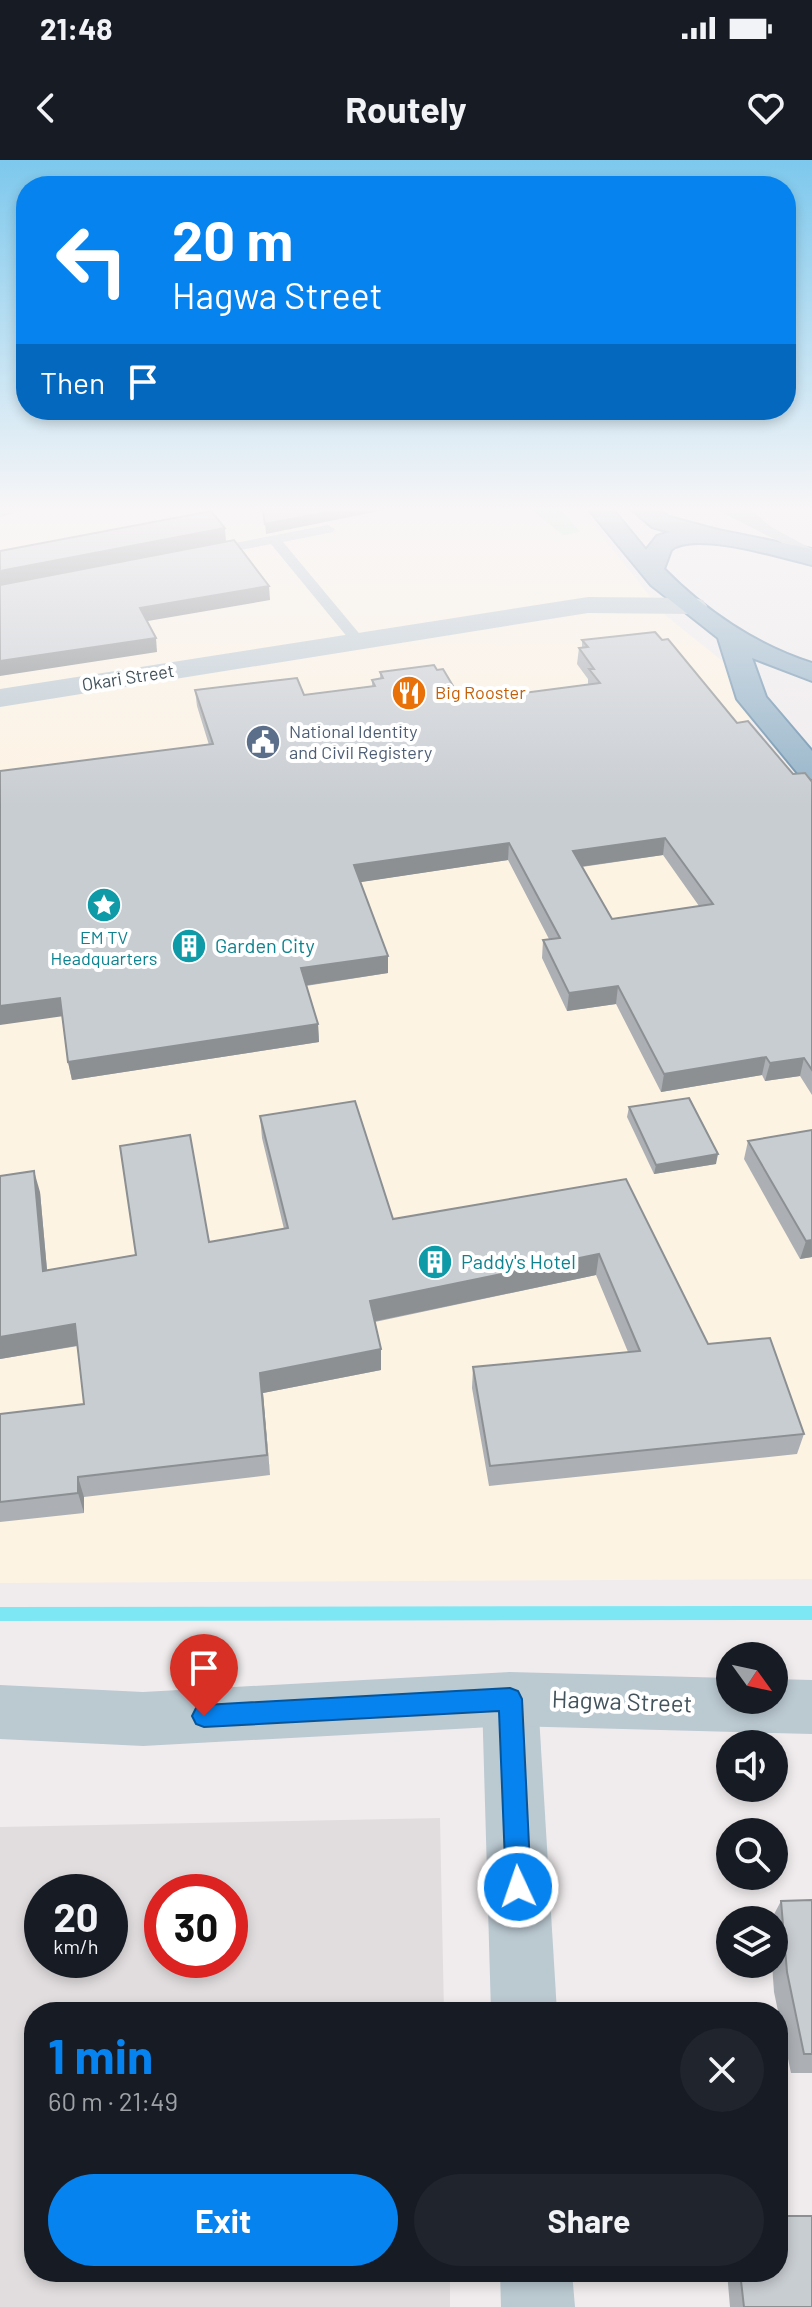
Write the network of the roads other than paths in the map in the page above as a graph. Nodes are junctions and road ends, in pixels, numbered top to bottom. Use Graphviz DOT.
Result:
graph roads {
  1 [pos="329,606"];
  2 [pos="580,606"];
  3 [pos="694,606"];
  4 [pos="730,633"];
  5 [pos="358,641"];
  6 [pos="812,672"];
  7 [pos="0,698"];
  8 [pos="812,770"];
  9 [pos="510,1699"];
  10 [pos="812,1707"];
  11 [pos="0,1712"];
  12 [pos="524,2002"];
  13 [pos="537,2282"];
  14 [pos="538,2307"];
  1 -- 5 [label="lane"];
  2 -- 5 [label="street, Okari Street"];
  3 -- 4 [label="highway"];
  4 -- 6 [label="highway"];
  4 -- 8 [label="highway"];
  5 -- 7 [label="street, Okari Street"];
  9 -- 10 [label="street, Hagwa Street"];
  9 -- 11 [label="street, Hagwa Street"];
  9 -- 12 [label="street"];
  13 -- 14 [label="street"];
}
